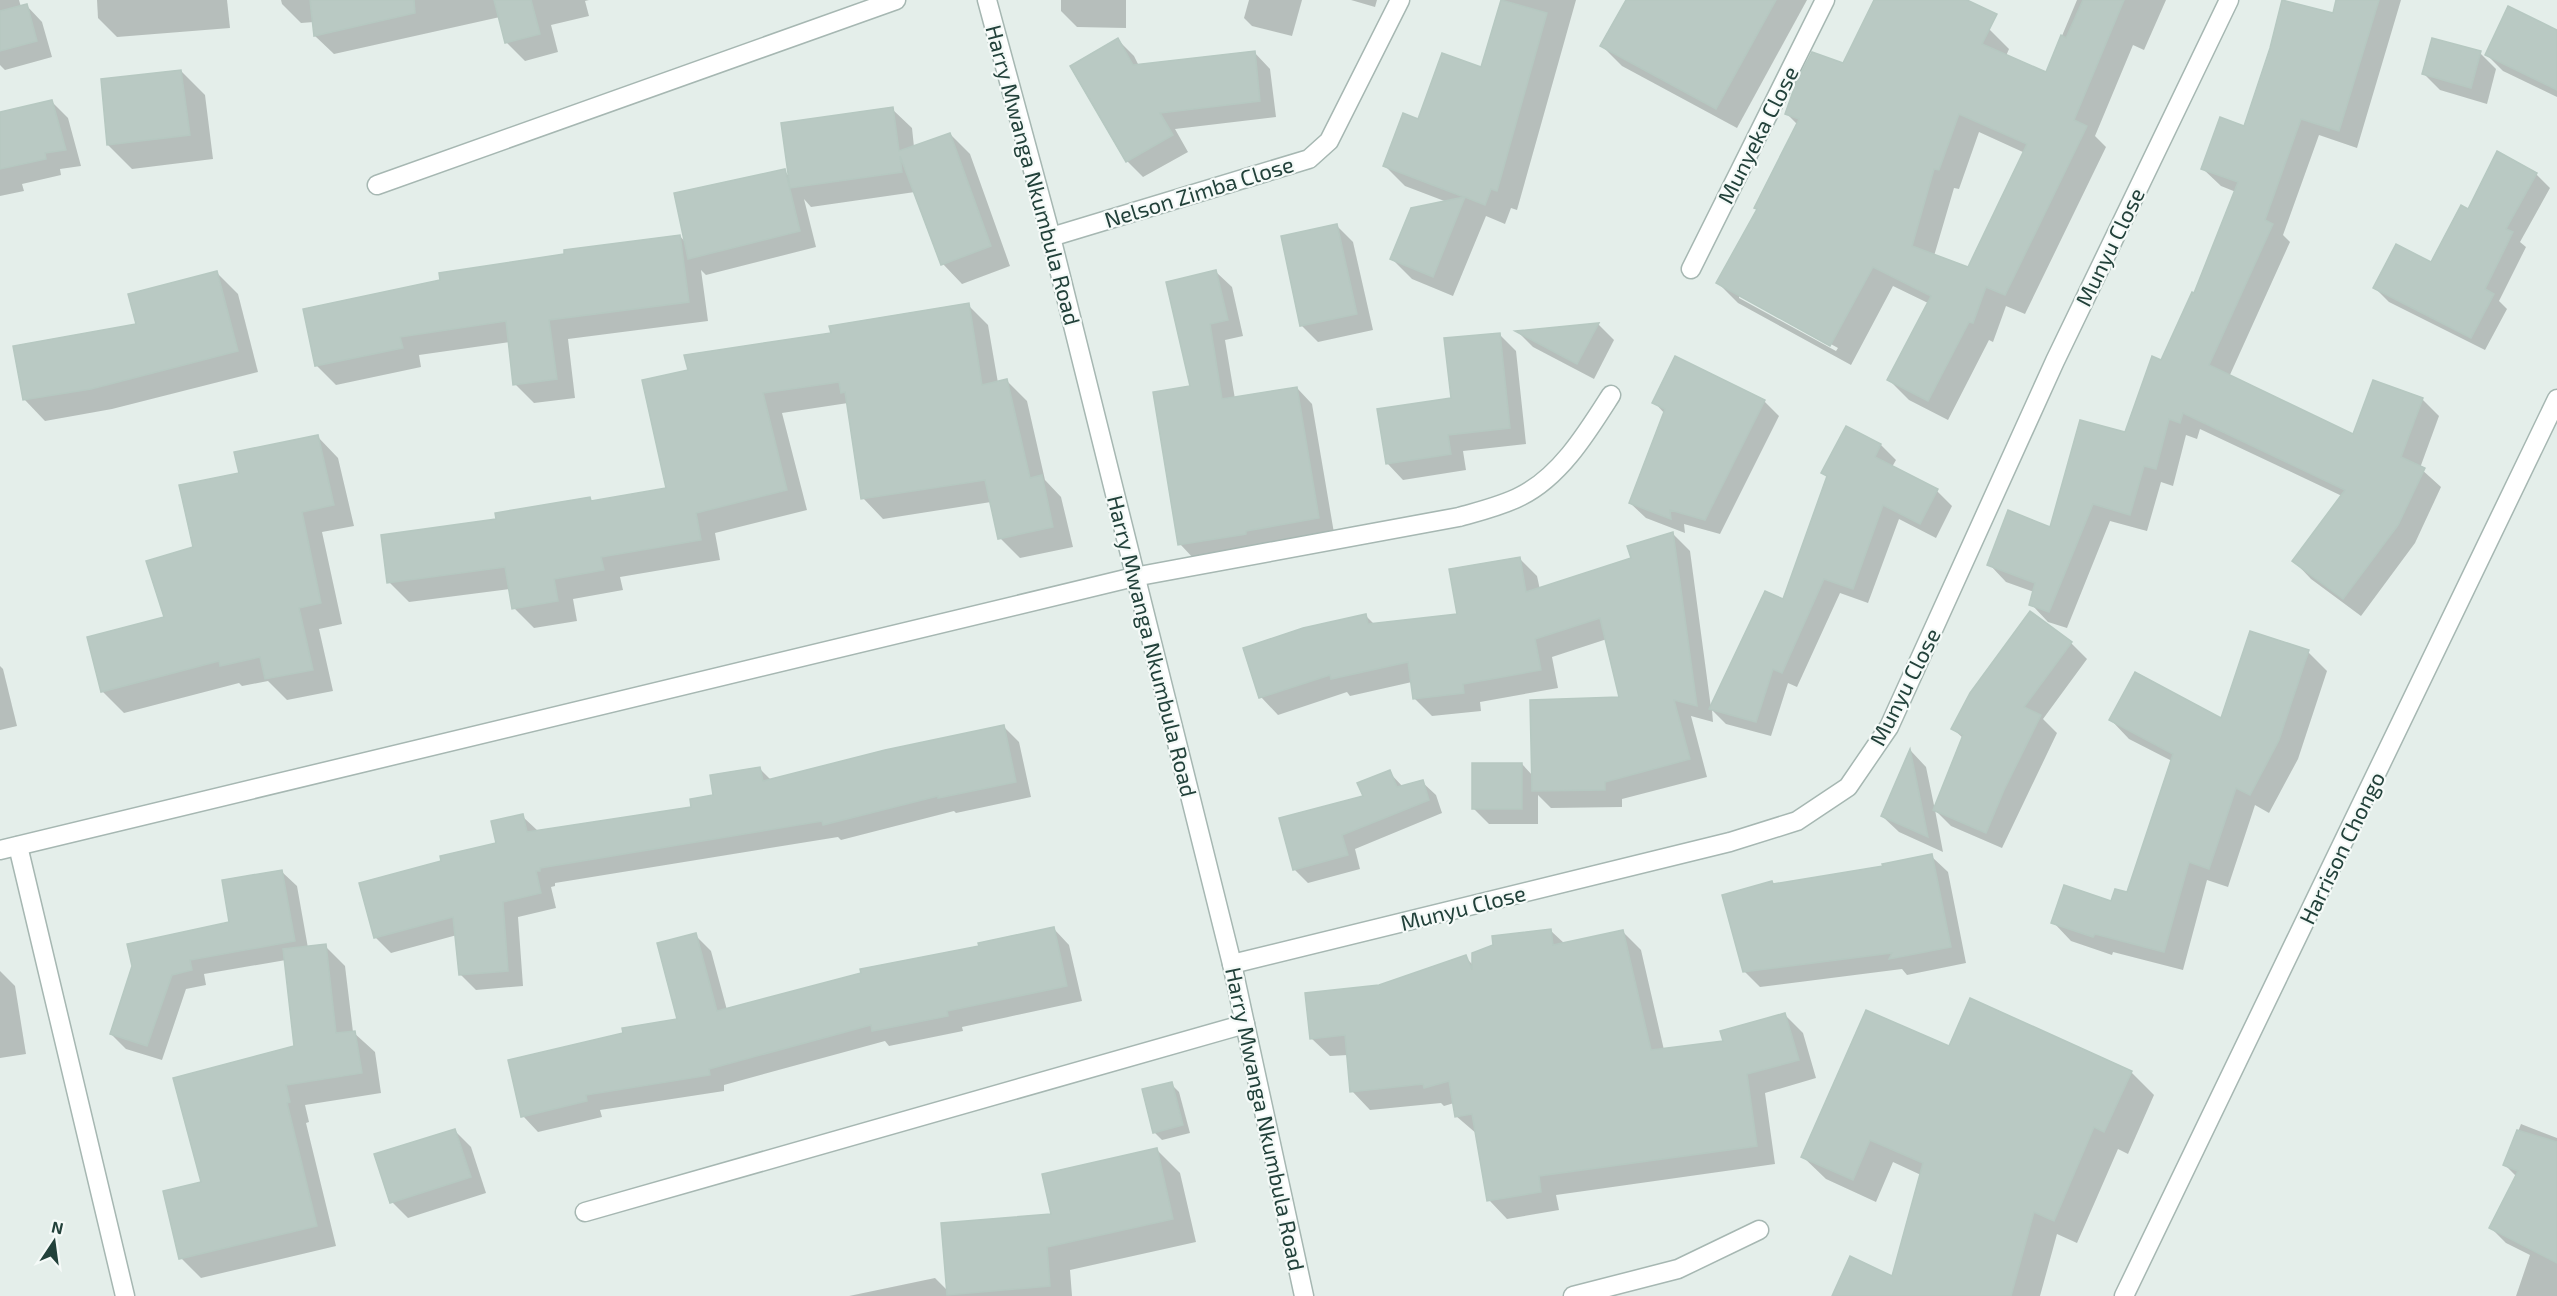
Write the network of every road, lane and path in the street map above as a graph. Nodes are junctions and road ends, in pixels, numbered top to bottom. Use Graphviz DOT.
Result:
graph roads {
  1 [pos="896,0"];
  2 [pos="987,0"];
  3 [pos="1401,0"];
  4 [pos="1825,0"];
  5 [pos="2229,0"];
  6 [pos="377,185"];
  7 [pos="1051,237"];
  8 [pos="1691,268"];
  9 [pos="1611,395"];
  10 [pos="2557,399"];
  11 [pos="2550,431"];
  12 [pos="1134,577"];
  13 [pos="18,846"];
  14 [pos="0,850"];
  15 [pos="1232,964"];
  16 [pos="1245,1023"];
  17 [pos="585,1212"];
  18 [pos="1759,1230"];
  19 [pos="125,1296"];
  20 [pos="1304,1296"];
  21 [pos="1573,1296"];
  22 [pos="2124,1296"];
  1 -- 6 [label="street"];
  2 -- 7 [label="street, Harry Mwanga Nkumbula Road"];
  3 -- 7 [label="street, Nelson Zimba Close"];
  4 -- 8 [label="street, Munyeka Close"];
  5 -- 15 [label="street, Munyu Close"];
  7 -- 12 [label="street, Harry Mwanga Nkumbula Road"];
  9 -- 12 [label="street"];
  10 -- 11 [label="street, Harrison Chongo"];
  11 -- 22 [label="street, Harrison Chongo"];
  12 -- 13 [label="street"];
  12 -- 15 [label="street, Harry Mwanga Nkumbula Road"];
  13 -- 14 [label="street"];
  13 -- 19 [label="street"];
  15 -- 16 [label="street, Harry Mwanga Nkumbula Road"];
  16 -- 17 [label="street"];
  16 -- 20 [label="street, Harry Mwanga Nkumbula Road"];
  18 -- 21 [label="street"];
}
